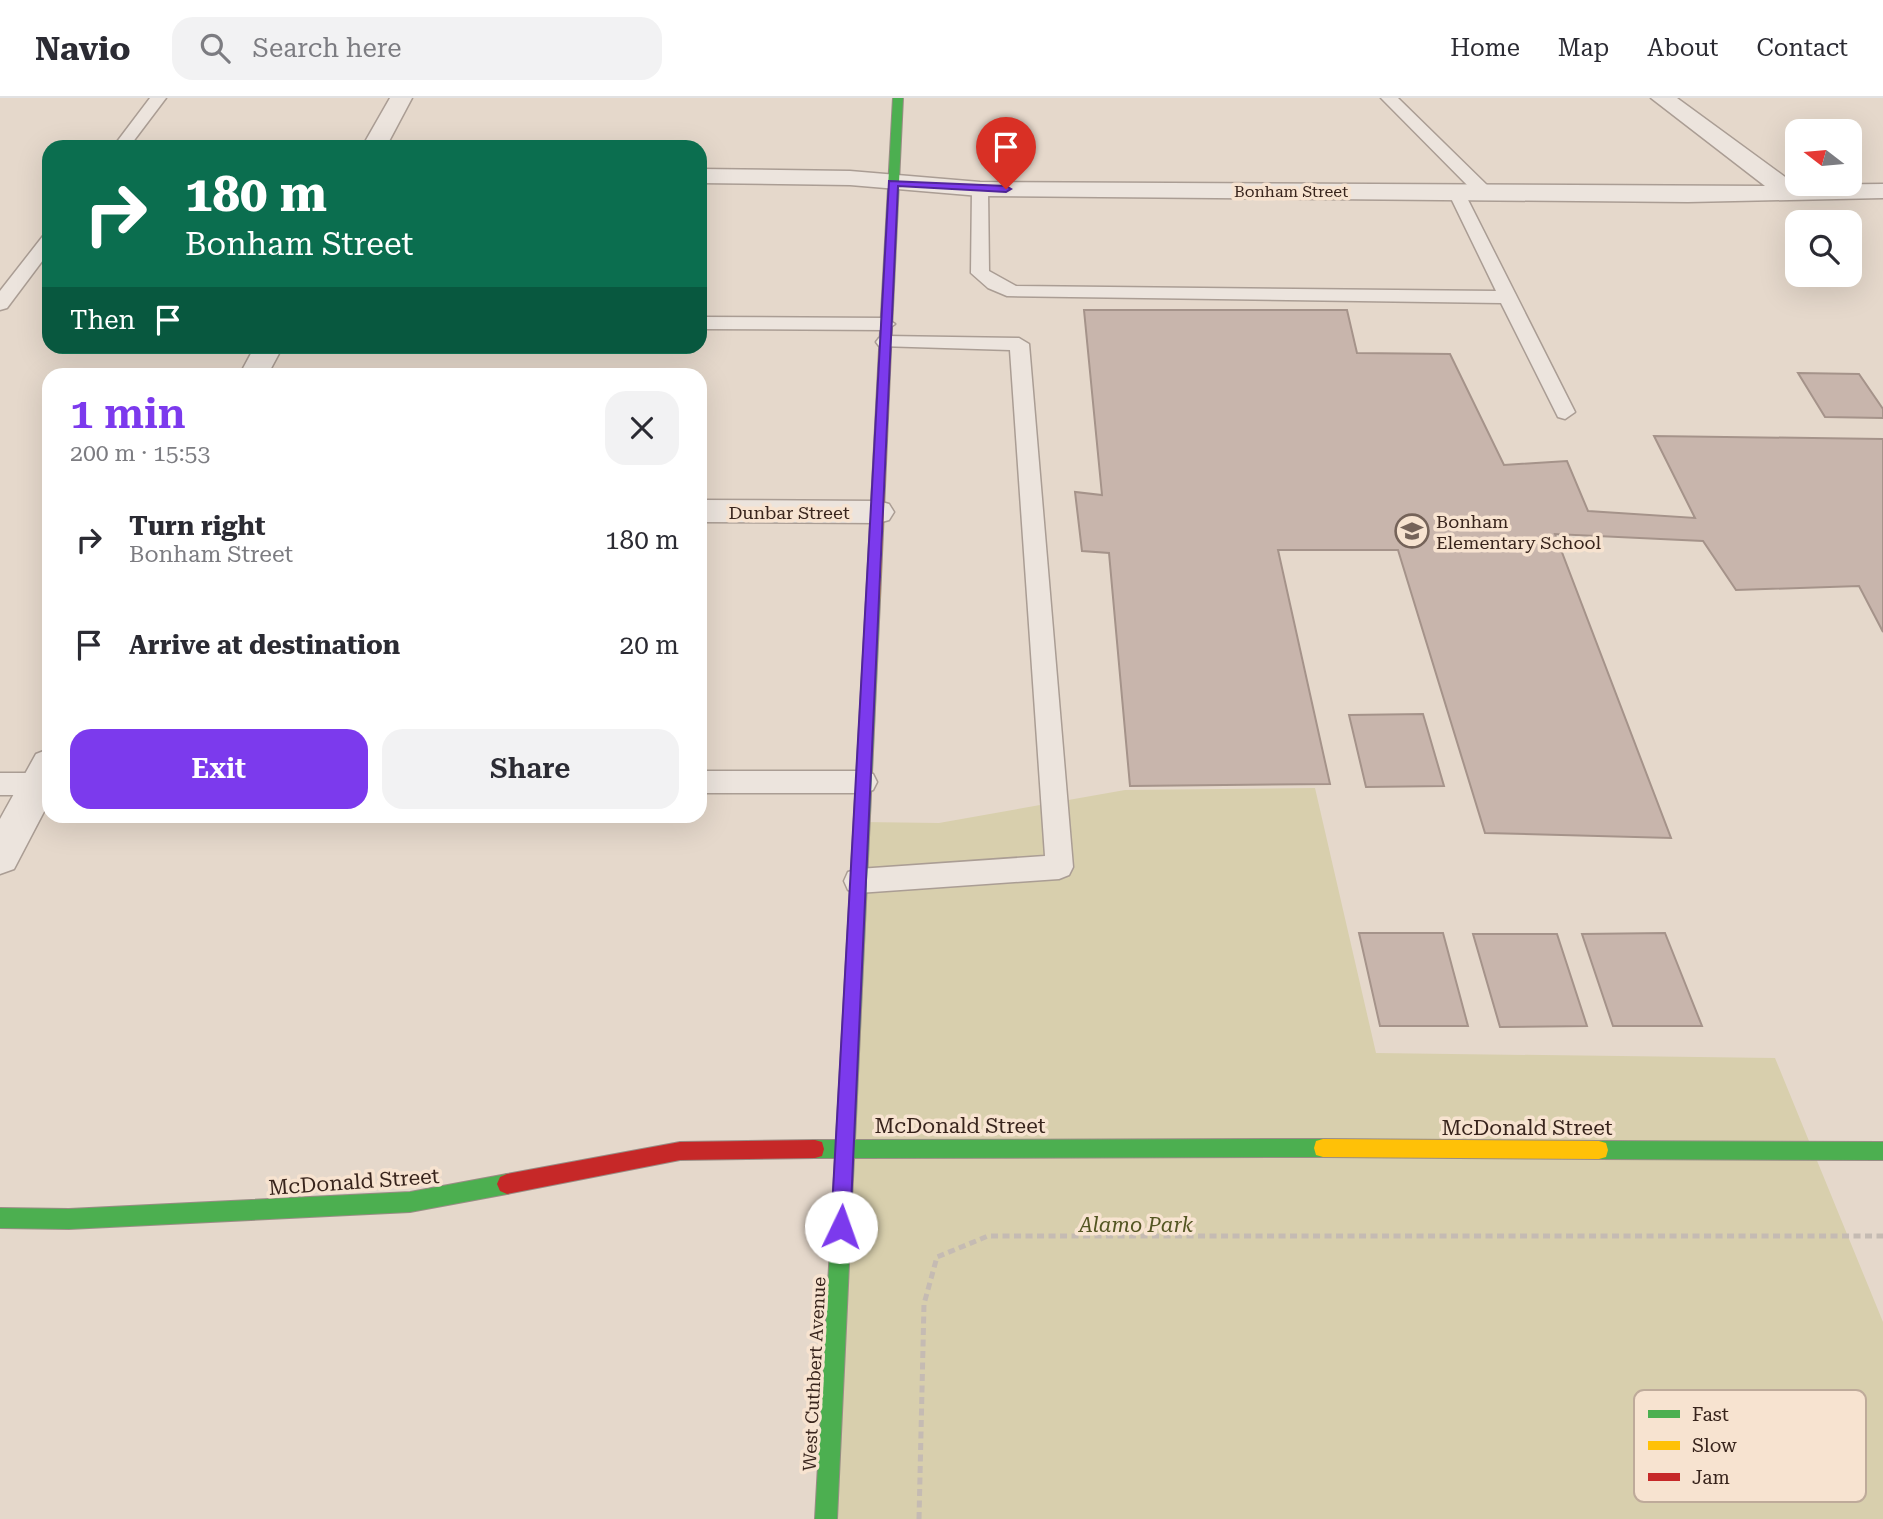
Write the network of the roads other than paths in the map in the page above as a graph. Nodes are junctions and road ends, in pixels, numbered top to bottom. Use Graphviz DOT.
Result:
graph roads {
  1 [pos="158,98"];
  2 [pos="401,98"];
  3 [pos="898,98"];
  4 [pos="1389,98"];
  5 [pos="1662,98"];
  6 [pos="126,140"];
  7 [pos="378,140"];
  8 [pos="707,176"];
  9 [pos="893,183"];
  10 [pos="979,188"];
  11 [pos="1785,189"];
  12 [pos="1883,191"];
  13 [pos="1456,192"];
  14 [pos="1484,192"];
  15 [pos="1862,192"];
  16 [pos="1785,194"];
  17 [pos="42,249"];
  18 [pos="1506,297"];
  19 [pos="0,304"];
  20 [pos="707,323"];
  21 [pos="886,333"];
  22 [pos="1565,412"];
  23 [pos="707,511"];
  24 [pos="878,513"];
  25 [pos="42,779"];
  26 [pos="707,782"];
  27 [pos="864,782"];
  28 [pos="0,784"];
  29 [pos="42,785"];
  30 [pos="0,857"];
  31 [pos="858,881"];
  32 [pos="845,1148"];
  33 [pos="1883,1151"];
  34 [pos="0,1218"];
  35 [pos="826,1519"];
  1 -- 6 [label="lane"];
  2 -- 7 [label="street"];
  3 -- 9 [label="street, West Cuthbert Avenue"];
  4 -- 14 [label="lane"];
  5 -- 11 [label="street"];
  8 -- 9 [label="street, Bonham Street"];
  9 -- 10 [label="street, Bonham Street"];
  9 -- 21 [label="street, West Cuthbert Avenue"];
  10 -- 13 [label="street, Bonham Street"];
  10 -- 18 [label="lane"];
  12 -- 15 [label="street, Bonham Street"];
  13 -- 14 [label="street, Bonham Street"];
  13 -- 18 [label="lane"];
  14 -- 16 [label="street, Bonham Street"];
  17 -- 19 [label="lane"];
  18 -- 22 [label="lane"];
  20 -- 21 [label="lane"];
  21 -- 24 [label="street, West Cuthbert Avenue"];
  21 -- 31 [label="lane"];
  23 -- 24 [label="street, Dunbar Street"];
  24 -- 27 [label="street, West Cuthbert Avenue"];
  25 -- 28 [label="lane"];
  26 -- 27 [label="lane"];
  27 -- 31 [label="street, West Cuthbert Avenue"];
  29 -- 30 [label="street"];
  31 -- 32 [label="street, West Cuthbert Avenue"];
  32 -- 33 [label="street, McDonald Street"];
  32 -- 34 [label="street, McDonald Street"];
  32 -- 35 [label="street, West Cuthbert Avenue"];
}
